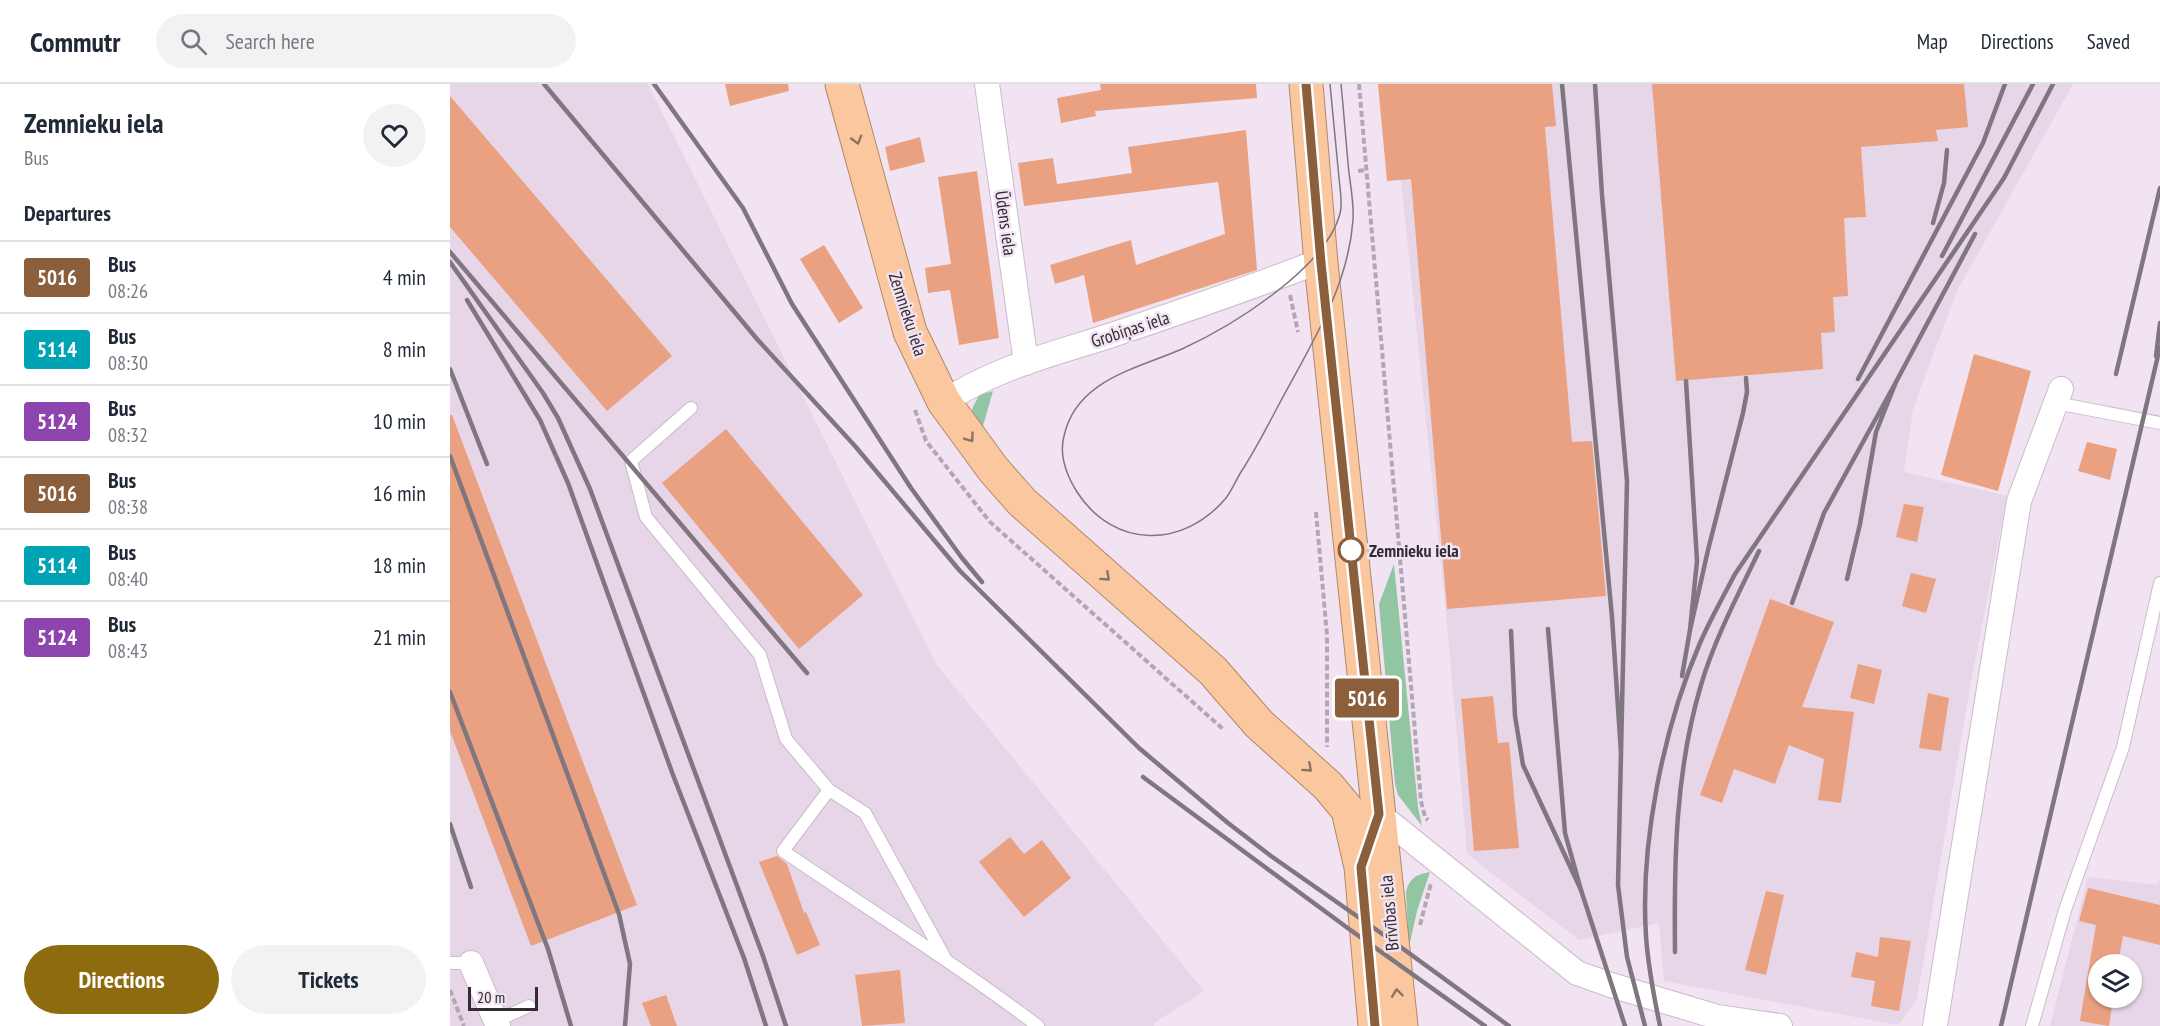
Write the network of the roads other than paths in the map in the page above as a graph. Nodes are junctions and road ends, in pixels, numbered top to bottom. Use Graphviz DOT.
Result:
graph roads {
  1 [pos="842,84"];
  2 [pos="987,84"];
  3 [pos="1306,84"];
  4 [pos="1321,263"];
  5 [pos="1026,363"];
  6 [pos="2058,396"];
  7 [pos="944,402"];
  8 [pos="691,408"];
  9 [pos="2160,423"];
  10 [pos="2160,584"];
  11 [pos="1213,671"];
  12 [pos="829,790"];
  13 [pos="1363,812"];
  14 [pos="946,960"];
  15 [pos="460,963"];
  16 [pos="530,1006"];
  17 [pos="497,1023"];
  18 [pos="1038,1026"];
  19 [pos="1375,1026"];
  20 [pos="1401,1026"];
  21 [pos="1780,1026"];
  22 [pos="1935,1026"];
  23 [pos="2032,1026"];
  1 -- 7 [label="highway, Zemnieku iela, one-way"];
  2 -- 5 [label="street, Ūdens iela"];
  3 -- 4 [label="highway, Brīvības iela"];
  4 -- 5 [label="street, Grobiņas iela"];
  4 -- 13 [label="highway, Brīvības iela"];
  5 -- 7 [label="street, Grobiņas iela"];
  6 -- 9 [label="lane"];
  6 -- 22 [label="street"];
  7 -- 11 [label="highway, Zemnieku iela, one-way"];
  8 -- 12 [label="lane"];
  10 -- 23 [label="lane"];
  11 -- 13 [label="highway, Zemnieku iela, one-way"];
  11 -- 13 [label="highway"];
  12 -- 14 [label="lane"];
  12 -- 14 [label="lane"];
  13 -- 19 [label="highway, Brīvības iela"];
  20 -- 13 [label="highway, Brīvības iela, one-way"];
  13 -- 21 [label="street"];
  14 -- 18 [label="lane"];
  15 -- 17 [label="street"];
  16 -- 17 [label="lane"];
}
